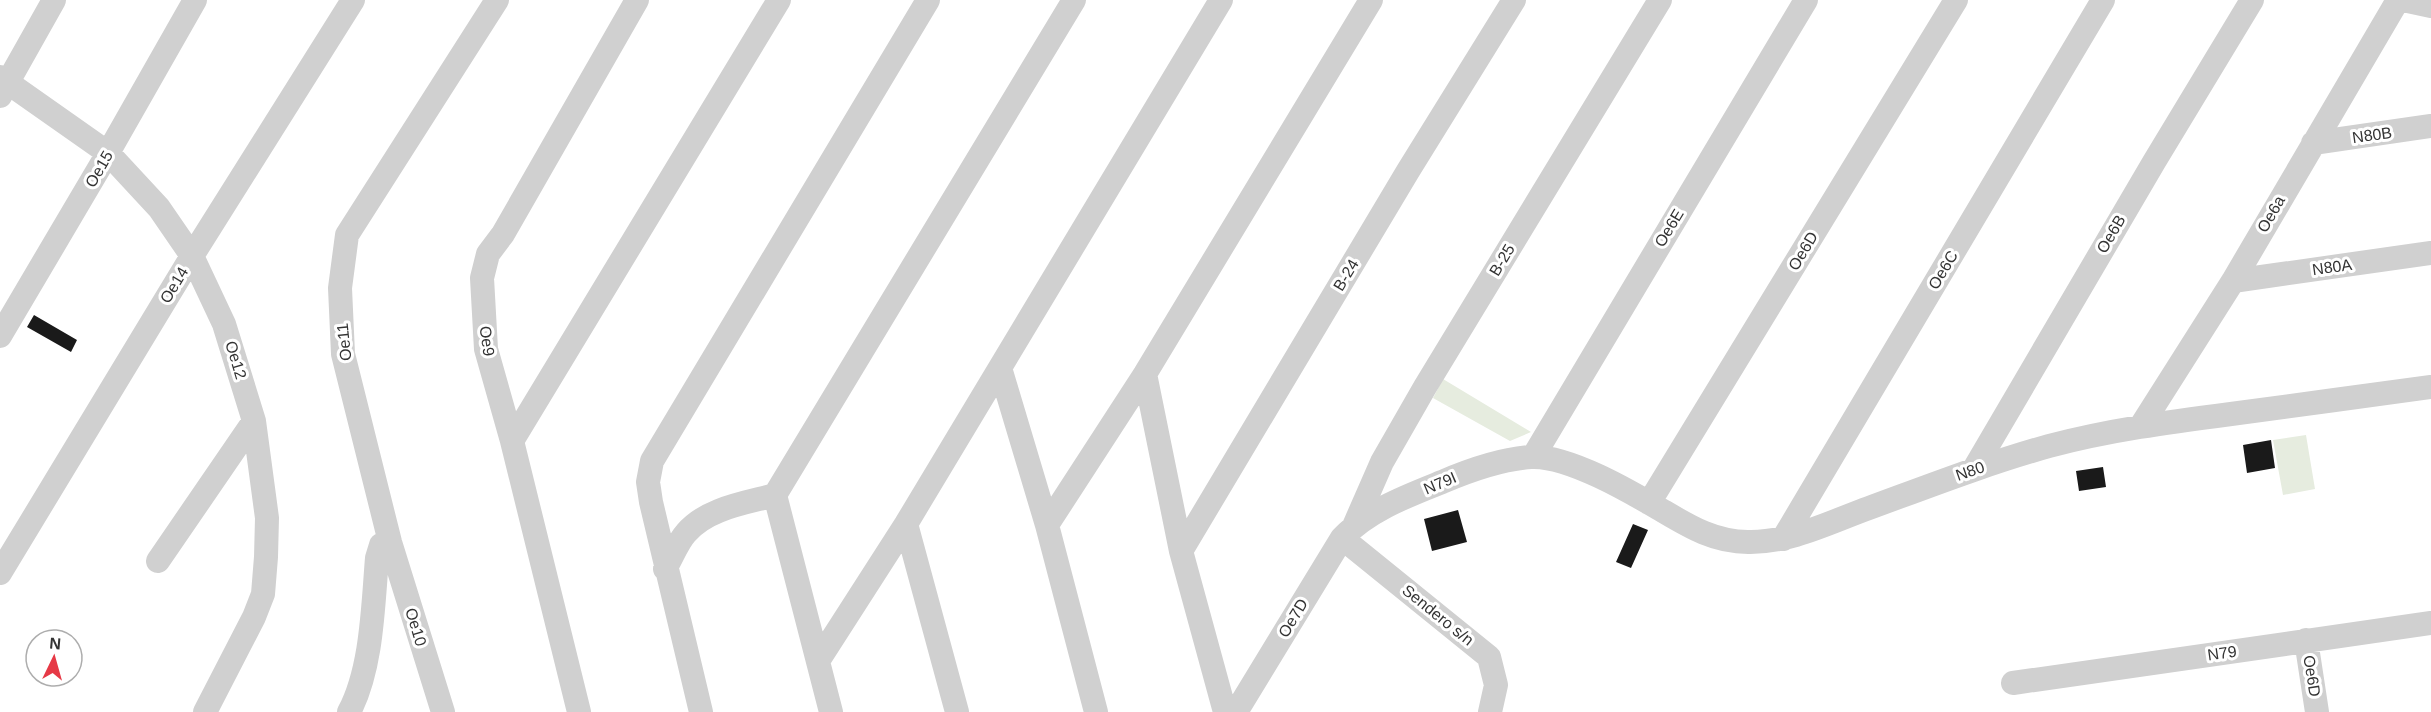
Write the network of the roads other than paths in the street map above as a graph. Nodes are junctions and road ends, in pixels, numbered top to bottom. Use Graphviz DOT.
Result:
graph roads {
  1 [pos="54,0"];
  2 [pos="195,0"];
  3 [pos="353,0"];
  4 [pos="497,0"];
  5 [pos="637,0"];
  6 [pos="779,0"];
  7 [pos="928,0"];
  8 [pos="1074,0"];
  9 [pos="1221,0"];
  10 [pos="1371,0"];
  11 [pos="1514,0"];
  12 [pos="1660,0"];
  13 [pos="1806,0"];
  14 [pos="1956,0"];
  15 [pos="2103,0"];
  16 [pos="2252,0"];
  17 [pos="2398,0"];
  18 [pos="2403,0"];
  19 [pos="2431,6"];
  20 [pos="3,85"];
  21 [pos="2431,126"];
  22 [pos="2313,143"];
  23 [pos="108,153"];
  24 [pos="2431,253"];
  25 [pos="192,256"];
  26 [pos="2233,281"];
  27 [pos="0,336"];
  28 [pos="1000,368"];
  29 [pos="1145,374"];
  30 [pos="2431,387"];
  31 [pos="254,421"];
  32 [pos="2140,426"];
  33 [pos="512,441"];
  34 [pos="1533,457"];
  35 [pos="1974,469"];
  36 [pos="775,495"];
  37 [pos="1649,503"];
  38 [pos="906,524"];
  39 [pos="1047,525"];
  40 [pos="1348,532"];
  41 [pos="1783,539"];
  42 [pos="390,542"];
  43 [pos="1181,551"];
  44 [pos="158,561"];
  45 [pos="665,569"];
  46 [pos="0,573"];
  47 [pos="2431,623"];
  48 [pos="2306,640"];
  49 [pos="818,661"];
  50 [pos="2013,683"];
  51 [pos="205,712"];
  52 [pos="349,712"];
  53 [pos="443,712"];
  54 [pos="579,712"];
  55 [pos="701,712"];
  56 [pos="831,712"];
  57 [pos="957,712"];
  58 [pos="1096,712"];
  59 [pos="1225,712"];
  60 [pos="1236,712"];
  61 [pos="1490,712"];
  62 [pos="2317,712"];
  1 -- 20 [label="street"];
  2 -- 23 [label="street, Oe15"];
  3 -- 25 [label="street, Oe14"];
  4 -- 42 [label="street, Oe11"];
  5 -- 33 [label="street, Oe9"];
  6 -- 33 [label="street"];
  7 -- 45 [label="street"];
  8 -- 36 [label="street"];
  9 -- 28 [label="street"];
  10 -- 29 [label="street"];
  11 -- 43 [label="street, B-24"];
  12 -- 40 [label="street, B-25"];
  13 -- 34 [label="street, Oe6E"];
  14 -- 37 [label="street, Oe6D"];
  15 -- 41 [label="street, Oe6C"];
  16 -- 35 [label="street, Oe6B"];
  17 -- 22 [label="street, Oe6a"];
  18 -- 19 [label="street"];
  20 -- 23 [label="street, Oe12"];
  21 -- 22 [label="street, N80B"];
  22 -- 26 [label="street, Oe6a"];
  23 -- 25 [label="street, Oe12"];
  23 -- 27 [label="street, Oe15"];
  24 -- 26 [label="street, N80A"];
  25 -- 31 [label="street, Oe12"];
  25 -- 46 [label="street, Oe14"];
  26 -- 32 [label="street, Oe6a"];
  28 -- 38 [label="street"];
  28 -- 39 [label="street"];
  29 -- 39 [label="street"];
  29 -- 43 [label="street"];
  30 -- 32 [label="street, N80"];
  31 -- 44 [label="street"];
  31 -- 51 [label="street, Oe12"];
  32 -- 35 [label="street, N80"];
  33 -- 54 [label="street, Oe9"];
  34 -- 37 [label="street, N80"];
  34 -- 40 [label="street, N79I"];
  35 -- 41 [label="street, N80"];
  36 -- 45 [label="street"];
  36 -- 49 [label="street"];
  37 -- 41 [label="street, N80"];
  38 -- 49 [label="street"];
  38 -- 57 [label="street"];
  39 -- 58 [label="street"];
  40 -- 60 [label="street, Oe7D"];
  40 -- 61 [label="street, Sendero s/n"];
  42 -- 52 [label="street"];
  42 -- 53 [label="street, Oe10"];
  43 -- 59 [label="street"];
  45 -- 55 [label="street"];
  47 -- 48 [label="street, N79"];
  48 -- 50 [label="street, N79"];
  48 -- 62 [label="street, Oe6D"];
  49 -- 56 [label="street"];
}
